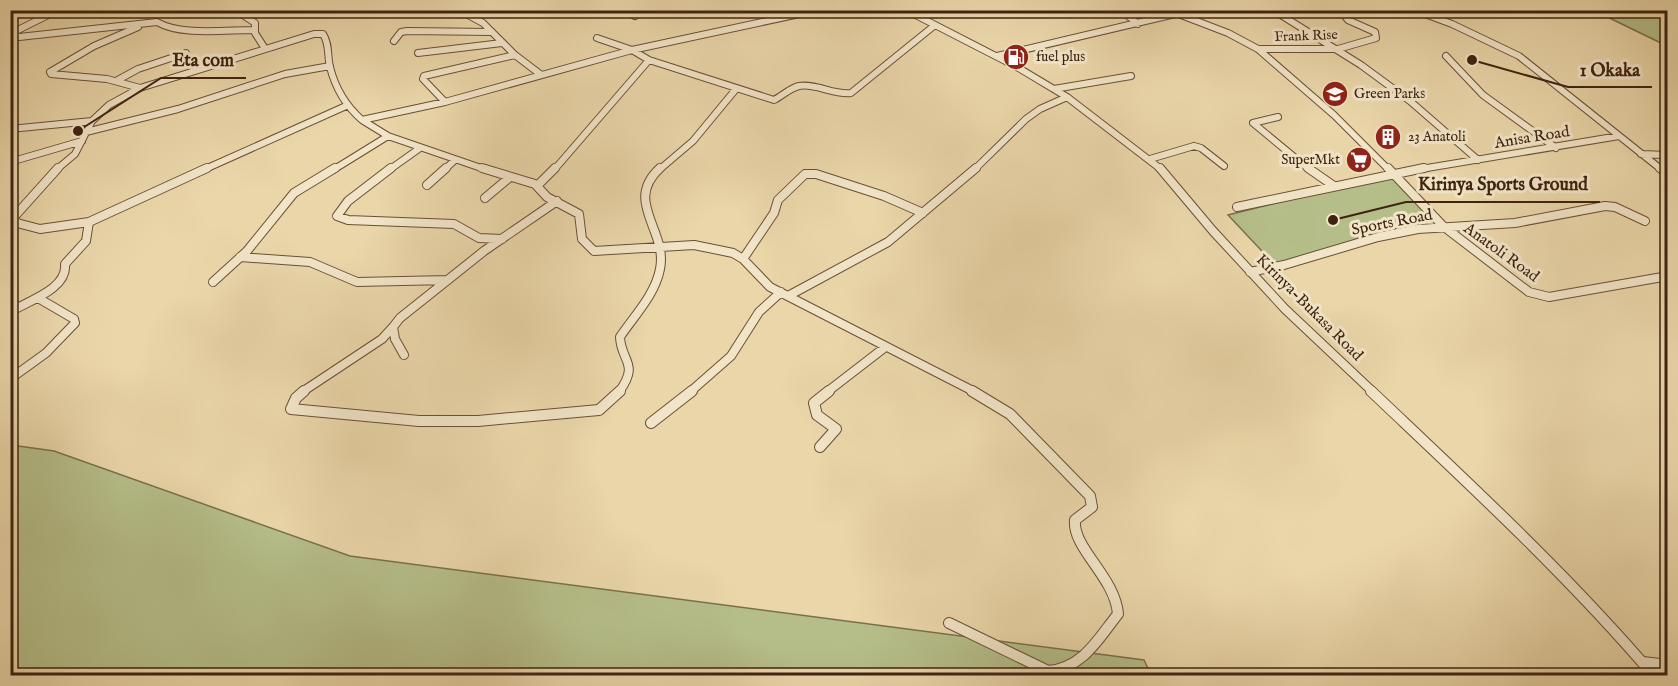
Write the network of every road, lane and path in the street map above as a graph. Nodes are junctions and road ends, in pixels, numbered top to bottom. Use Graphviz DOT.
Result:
graph roads {
  1 [pos="58,10"];
  2 [pos="459,10"];
  3 [pos="622,10"];
  4 [pos="818,10"];
  5 [pos="906,10"];
  6 [pos="1120,10"];
  7 [pos="1192,10"];
  8 [pos="1273,10"];
  9 [pos="1340,10"];
  10 [pos="1414,10"];
  11 [pos="240,13"];
  12 [pos="1181,15"];
  13 [pos="635,16"];
  14 [pos="1138,24"];
  15 [pos="141,25"];
  16 [pos="935,25"];
  17 [pos="253,30"];
  18 [pos="492,32"];
  19 [pos="10,36"];
  20 [pos="597,38"];
  21 [pos="394,41"];
  22 [pos="502,43"];
  23 [pos="264,48"];
  24 [pos="1258,49"];
  25 [pos="1338,49"];
  26 [pos="632,50"];
  27 [pos="186,53"];
  28 [pos="418,53"];
  29 [pos="515,55"];
  30 [pos="996,56"];
  31 [pos="1446,56"];
  32 [pos="649,60"];
  33 [pos="330,66"];
  34 [pos="540,74"];
  35 [pos="1131,76"];
  36 [pos="116,81"];
  37 [pos="140,88"];
  38 [pos="736,89"];
  39 [pos="1054,89"];
  40 [pos="1067,97"];
  41 [pos="445,102"];
  42 [pos="346,106"];
  43 [pos="1278,117"];
  44 [pos="362,120"];
  45 [pos="92,121"];
  46 [pos="10,129"];
  47 [pos="86,132"];
  48 [pos="388,136"];
  49 [pos="1619,136"];
  50 [pos="82,141"];
  51 [pos="420,148"];
  52 [pos="1556,148"];
  53 [pos="1641,154"];
  54 [pos="1668,155"];
  55 [pos="1150,159"];
  56 [pos="455,160"];
  57 [pos="1478,160"];
  58 [pos="10,162"];
  59 [pos="1224,166"];
  60 [pos="1394,173"];
  61 [pos="1668,174"];
  62 [pos="510,177"];
  63 [pos="427,185"];
  64 [pos="537,186"];
  65 [pos="1334,186"];
  66 [pos="485,198"];
  67 [pos="557,201"];
  68 [pos="1237,207"];
  69 [pos="923,213"];
  70 [pos="13,221"];
  71 [pos="1645,221"];
  72 [pos="89,222"];
  73 [pos="1443,226"];
  74 [pos="502,239"];
  75 [pos="661,248"];
  76 [pos="240,257"];
  77 [pos="743,259"];
  78 [pos="1250,272"];
  79 [pos="1668,276"];
  80 [pos="448,280"];
  81 [pos="213,282"];
  82 [pos="784,295"];
  83 [pos="38,298"];
  84 [pos="10,312"];
  85 [pos="393,327"];
  86 [pos="884,348"];
  87 [pos="404,356"];
  88 [pos="10,379"];
  89 [pos="651,423"];
  90 [pos="820,447"];
  91 [pos="949,623"];
  92 [pos="1643,662"];
  93 [pos="1668,665"];
  94 [pos="1654,675"];
  1 -- 19 [label="street"];
  2 -- 18 [label="street"];
  3 -- 13 [label="street"];
  4 -- 26 [label="street"];
  5 -- 16 [label="street, Kirinya-Bukasa Road"];
  6 -- 14 [label="street"];
  7 -- 12 [label="street"];
  8 -- 25 [label="street"];
  9 -- 25 [label="street, Frank Rise"];
  10 -- 49 [label="street"];
  11 -- 17 [label="street"];
  12 -- 14 [label="street"];
  12 -- 24 [label="street, Anatoli Road"];
  14 -- 30 [label="street"];
  15 -- 17 [label="street"];
  15 -- 19 [label="street"];
  15 -- 36 [label="street"];
  16 -- 30 [label="street, Kirinya-Bukasa Road"];
  16 -- 38 [label="street"];
  17 -- 23 [label="street"];
  18 -- 21 [label="street"];
  18 -- 22 [label="street"];
  20 -- 26 [label="street"];
  22 -- 28 [label="street"];
  22 -- 29 [label="street"];
  23 -- 33 [label="street"];
  23 -- 37 [label="street"];
  24 -- 25 [label="street, Frank Rise"];
  24 -- 60 [label="street, Anatoli Road"];
  25 -- 57 [label="street"];
  26 -- 32 [label="street"];
  26 -- 34 [label="street"];
  27 -- 36 [label="street"];
  29 -- 34 [label="street"];
  29 -- 41 [label="street"];
  30 -- 39 [label="street, Kirinya-Bukasa Road"];
  31 -- 52 [label="street"];
  32 -- 38 [label="street"];
  32 -- 64 [label="street"];
  33 -- 42 [label="street"];
  33 -- 47 [label="street"];
  34 -- 41 [label="street"];
  35 -- 39 [label="street"];
  36 -- 37 [label="street"];
  37 -- 45 [label="street"];
  38 -- 75 [label="street"];
  39 -- 40 [label="street, Kirinya-Bukasa Road"];
  40 -- 55 [label="street, Kirinya-Bukasa Road"];
  40 -- 69 [label="street"];
  41 -- 44 [label="street"];
  42 -- 44 [label="street"];
  42 -- 72 [label="street"];
  43 -- 65 [label="street"];
  44 -- 48 [label="street"];
  45 -- 46 [label="street"];
  45 -- 47 [label="street"];
  47 -- 50 [label="street"];
  48 -- 51 [label="street"];
  48 -- 76 [label="street"];
  49 -- 52 [label="street, Anisa Road"];
  49 -- 53 [label="street"];
  50 -- 58 [label="street"];
  50 -- 70 [label="street"];
  51 -- 56 [label="street"];
  51 -- 74 [label="street"];
  52 -- 57 [label="street, Anisa Road"];
  53 -- 54 [label="street"];
  53 -- 61 [label="street"];
  55 -- 59 [label="street"];
  55 -- 78 [label="street, Kirinya-Bukasa Road"];
  56 -- 62 [label="street"];
  56 -- 63 [label="street"];
  57 -- 60 [label="street, Anisa Road"];
  60 -- 65 [label="street, Anisa Road"];
  60 -- 73 [label="street, Anatoli Road"];
  62 -- 64 [label="street"];
  62 -- 66 [label="street"];
  64 -- 67 [label="street"];
  65 -- 68 [label="street, Anisa Road"];
  67 -- 74 [label="street"];
  67 -- 75 [label="street"];
  69 -- 77 [label="street"];
  69 -- 82 [label="street"];
  70 -- 72 [label="street"];
  71 -- 73 [label="street, Sports Road"];
  72 -- 83 [label="street"];
  73 -- 78 [label="street, Sports Road"];
  73 -- 79 [label="street, Anatoli Road"];
  74 -- 80 [label="street"];
  75 -- 77 [label="street"];
  75 -- 85 [label="street"];
  76 -- 80 [label="street"];
  76 -- 81 [label="street"];
  77 -- 82 [label="street"];
  78 -- 92 [label="street, Kirinya-Bukasa Road"];
  80 -- 85 [label="street"];
  82 -- 86 [label="street"];
  82 -- 89 [label="street"];
  83 -- 84 [label="street"];
  83 -- 88 [label="street"];
  85 -- 87 [label="street"];
  86 -- 90 [label="street"];
  86 -- 91 [label="street"];
  92 -- 93 [label="street"];
  92 -- 94 [label="street, Kirinya-Bukasa Road"];
}
